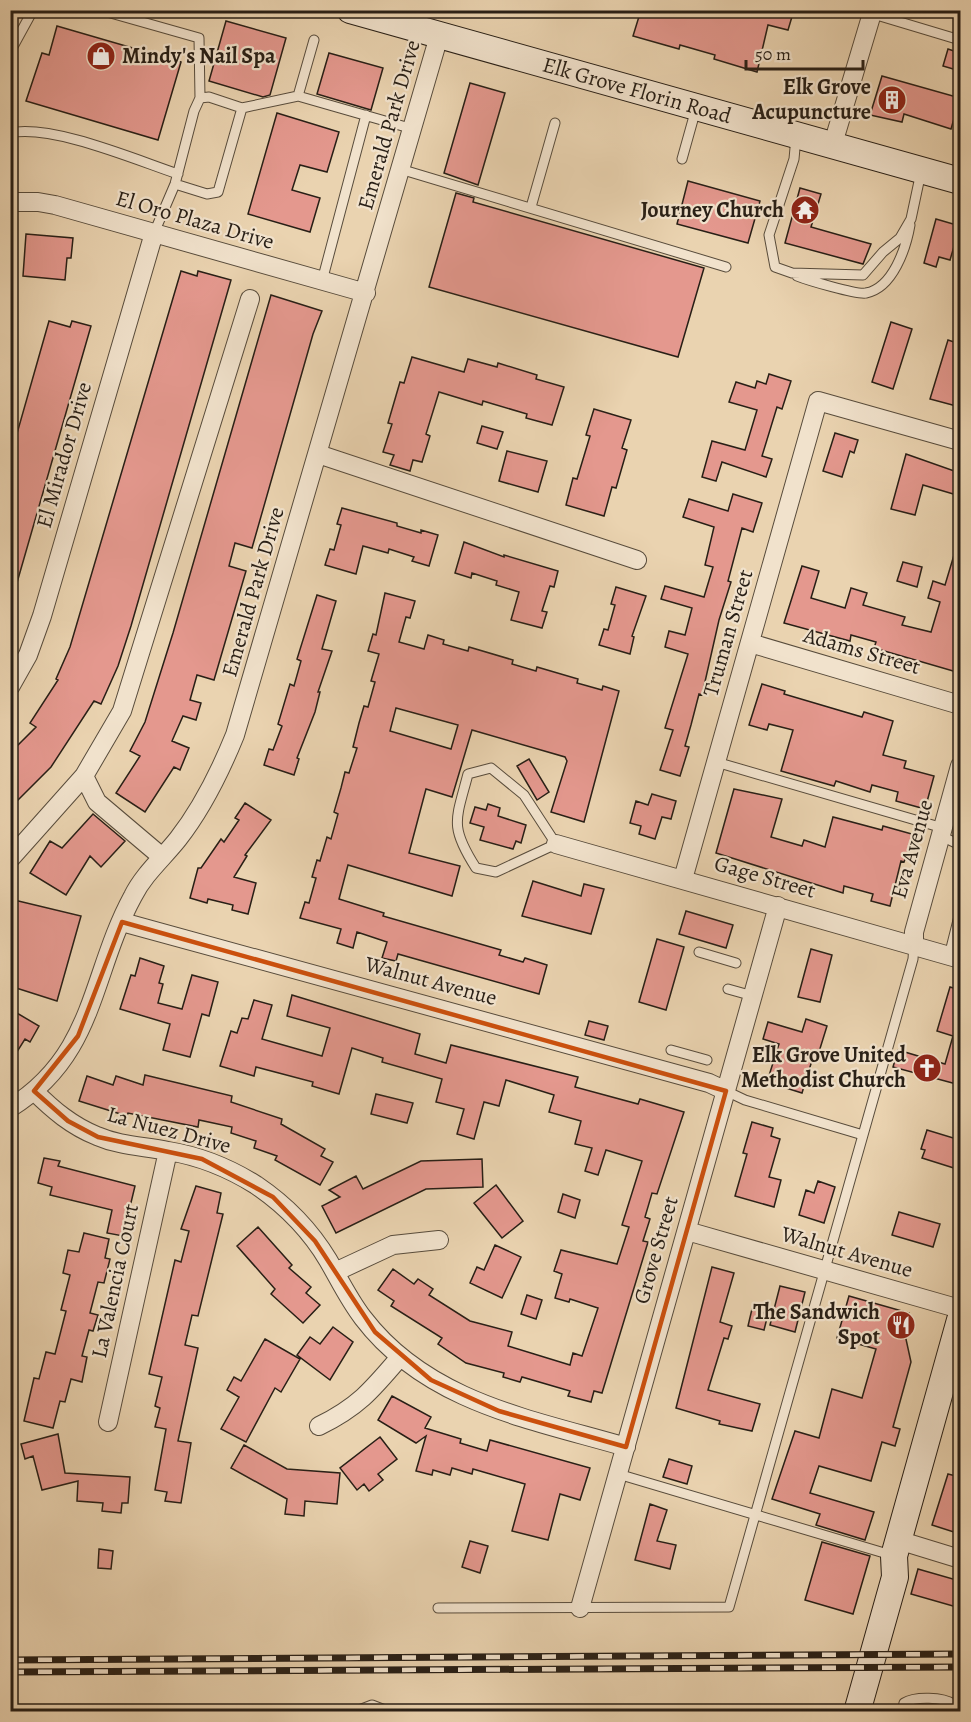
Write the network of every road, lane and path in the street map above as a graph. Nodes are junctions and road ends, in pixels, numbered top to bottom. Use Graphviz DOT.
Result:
graph roads {
  1 [pos="33,10"];
  2 [pos="100,10"];
  3 [pos="350,10"];
  4 [pos="868,12"];
  5 [pos="439,36"];
  6 [pos="314,40"];
  7 [pos="960,40"];
  8 [pos="10,52"];
  9 [pos="298,96"];
  10 [pos="200,98"];
  11 [pos="242,108"];
  12 [pos="696,109"];
  13 [pos="366,115"];
  14 [pos="555,123"];
  15 [pos="414,129"];
  16 [pos="10,133"];
  17 [pos="796,137"];
  18 [pos="832,147"];
  19 [pos="682,159"];
  20 [pos="400,169"];
  21 [pos="921,171"];
  22 [pos="178,174"];
  23 [pos="960,181"];
  24 [pos="175,184"];
  25 [pos="10,202"];
  26 [pos="531,207"];
  27 [pos="911,219"];
  28 [pos="154,233"];
  29 [pos="726,267"];
  30 [pos="792,273"];
  31 [pos="322,280"];
  32 [pos="366,293"];
  33 [pos="250,299"];
  34 [pos="960,441"];
  35 [pos="318,454"];
  36 [pos="638,560"];
  37 [pos="750,643"];
  38 [pos="10,687"];
  39 [pos="960,705"];
  40 [pos="716,762"];
  41 [pos="960,766"];
  42 [pos="84,776"];
  43 [pos="942,832"];
  44 [pos="556,844"];
  45 [pos="960,845"];
  46 [pos="162,857"];
  47 [pos="10,859"];
  48 [pos="683,879"];
  49 [pos="778,906"];
  50 [pos="960,912"];
  51 [pos="122,922"];
  52 [pos="914,945"];
  53 [pos="699,952"];
  54 [pos="955,957"];
  55 [pos="736,963"];
  56 [pos="728,989"];
  57 [pos="753,996"];
  58 [pos="671,1050"];
  59 [pos="707,1060"];
  60 [pos="726,1091"];
  61 [pos="34,1092"];
  62 [pos="10,1108"];
  63 [pos="863,1135"];
  64 [pos="168,1150"];
  65 [pos="687,1231"];
  66 [pos="439,1240"];
  67 [pos="825,1271"];
  68 [pos="335,1272"];
  69 [pos="960,1309"];
  70 [pos="960,1320"];
  71 [pos="400,1357"];
  72 [pos="108,1422"];
  73 [pos="319,1426"];
  74 [pos="626,1447"];
  75 [pos="618,1474"];
  76 [pos="756,1515"];
  77 [pos="896,1548"];
  78 [pos="960,1559"];
  79 [pos="438,1608"];
  80 [pos="580,1608"];
  81 [pos="845,1711"];
  82 [pos="354,1712"];
  83 [pos="390,1712"];
  84 [pos="902,1712"];
  85 [pos="955,1712"];
  1 -- 8 [label="lane"];
  2 -- 10 [label="lane"];
  3 -- 5 [label="main road, Elk Grove Florin Road"];
  4 -- 7 [label="lane"];
  4 -- 18 [label="street"];
  5 -- 12 [label="main road, Elk Grove Florin Road"];
  5 -- 15 [label="street, Emerald Park Drive"];
  6 -- 9 [label="lane"];
  9 -- 11 [label="lane"];
  9 -- 13 [label="lane"];
  10 -- 11 [label="lane"];
  10 -- 22 [label="lane"];
  11 -- 24 [label="lane"];
  12 -- 17 [label="main road, Elk Grove Florin Road"];
  12 -- 19 [label="lane"];
  13 -- 15 [label="lane"];
  13 -- 31 [label="lane"];
  14 -- 26 [label="lane"];
  15 -- 20 [label="street, Emerald Park Drive"];
  16 -- 22 [label="lane"];
  17 -- 18 [label="main road, Elk Grove Florin Road"];
  17 -- 30 [label="lane"];
  18 -- 21 [label="main road, Elk Grove Florin Road"];
  20 -- 26 [label="lane"];
  20 -- 32 [label="street, Emerald Park Drive"];
  21 -- 23 [label="main road, Elk Grove Florin Road"];
  21 -- 27 [label="lane"];
  22 -- 24 [label="lane"];
  24 -- 28 [label="lane"];
  25 -- 28 [label="street, El Oro Plaza Drive"];
  26 -- 29 [label="lane"];
  27 -- 30 [label="lane"];
  27 -- 30 [label="lane"];
  28 -- 31 [label="street, El Oro Plaza Drive"];
  28 -- 38 [label="street, El Mirador Drive"];
  31 -- 32 [label="street, El Oro Plaza Drive"];
  32 -- 35 [label="street, Emerald Park Drive"];
  33 -- 42 [label="street"];
  34 -- 37 [label="street, Truman Street"];
  35 -- 36 [label="street"];
  35 -- 46 [label="street, Emerald Park Drive"];
  37 -- 39 [label="street, Adams Street"];
  37 -- 40 [label="street, Truman Street"];
  40 -- 43 [label="lane"];
  40 -- 48 [label="street, Truman Street"];
  41 -- 43 [label="street, Eva Avenue"];
  42 -- 46 [label="street"];
  42 -- 47 [label="street"];
  43 -- 45 [label="lane"];
  43 -- 52 [label="street, Eva Avenue"];
  44 -- 44 [label="lane"];
  44 -- 48 [label="street, Gage Street"];
  46 -- 51 [label="street, Emerald Park Drive"];
  48 -- 49 [label="street, Gage Street"];
  49 -- 52 [label="street, Gage Street"];
  49 -- 57 [label="street, Grove Street"];
  50 -- 54 [label="lane"];
  51 -- 60 [label="street, Walnut Avenue"];
  51 -- 61 [label="street, Emerald Park Drive"];
  52 -- 54 [label="street, Gage Street"];
  52 -- 63 [label="lane"];
  53 -- 55 [label="lane"];
  56 -- 57 [label="lane"];
  57 -- 60 [label="street, Grove Street"];
  58 -- 59 [label="lane"];
  60 -- 63 [label="lane"];
  60 -- 65 [label="street, Grove Street"];
  61 -- 62 [label="street, Emerald Park Drive"];
  61 -- 64 [label="street, La Nuez Drive"];
  63 -- 67 [label="lane"];
  64 -- 68 [label="street, La Nuez Drive"];
  64 -- 72 [label="street, La Valencia Court"];
  65 -- 67 [label="street, Walnut Avenue"];
  65 -- 74 [label="street, Grove Street"];
  66 -- 68 [label="street"];
  67 -- 69 [label="street, Walnut Avenue"];
  67 -- 76 [label="lane"];
  68 -- 71 [label="street, La Nuez Drive"];
  70 -- 77 [label="main road"];
  71 -- 73 [label="street"];
  71 -- 74 [label="street, La Nuez Drive"];
  74 -- 75 [label="street, Grove Street"];
  75 -- 76 [label="lane"];
  75 -- 80 [label="street, Grove Street"];
  76 -- 77 [label="lane"];
  76 -- 80 [label="lane"];
  77 -- 78 [label="street"];
  77 -- 81 [label="main road"];
  79 -- 80 [label="lane"];
  82 -- 83 [label="lane"];
  84 -- 85 [label="lane"];
}
